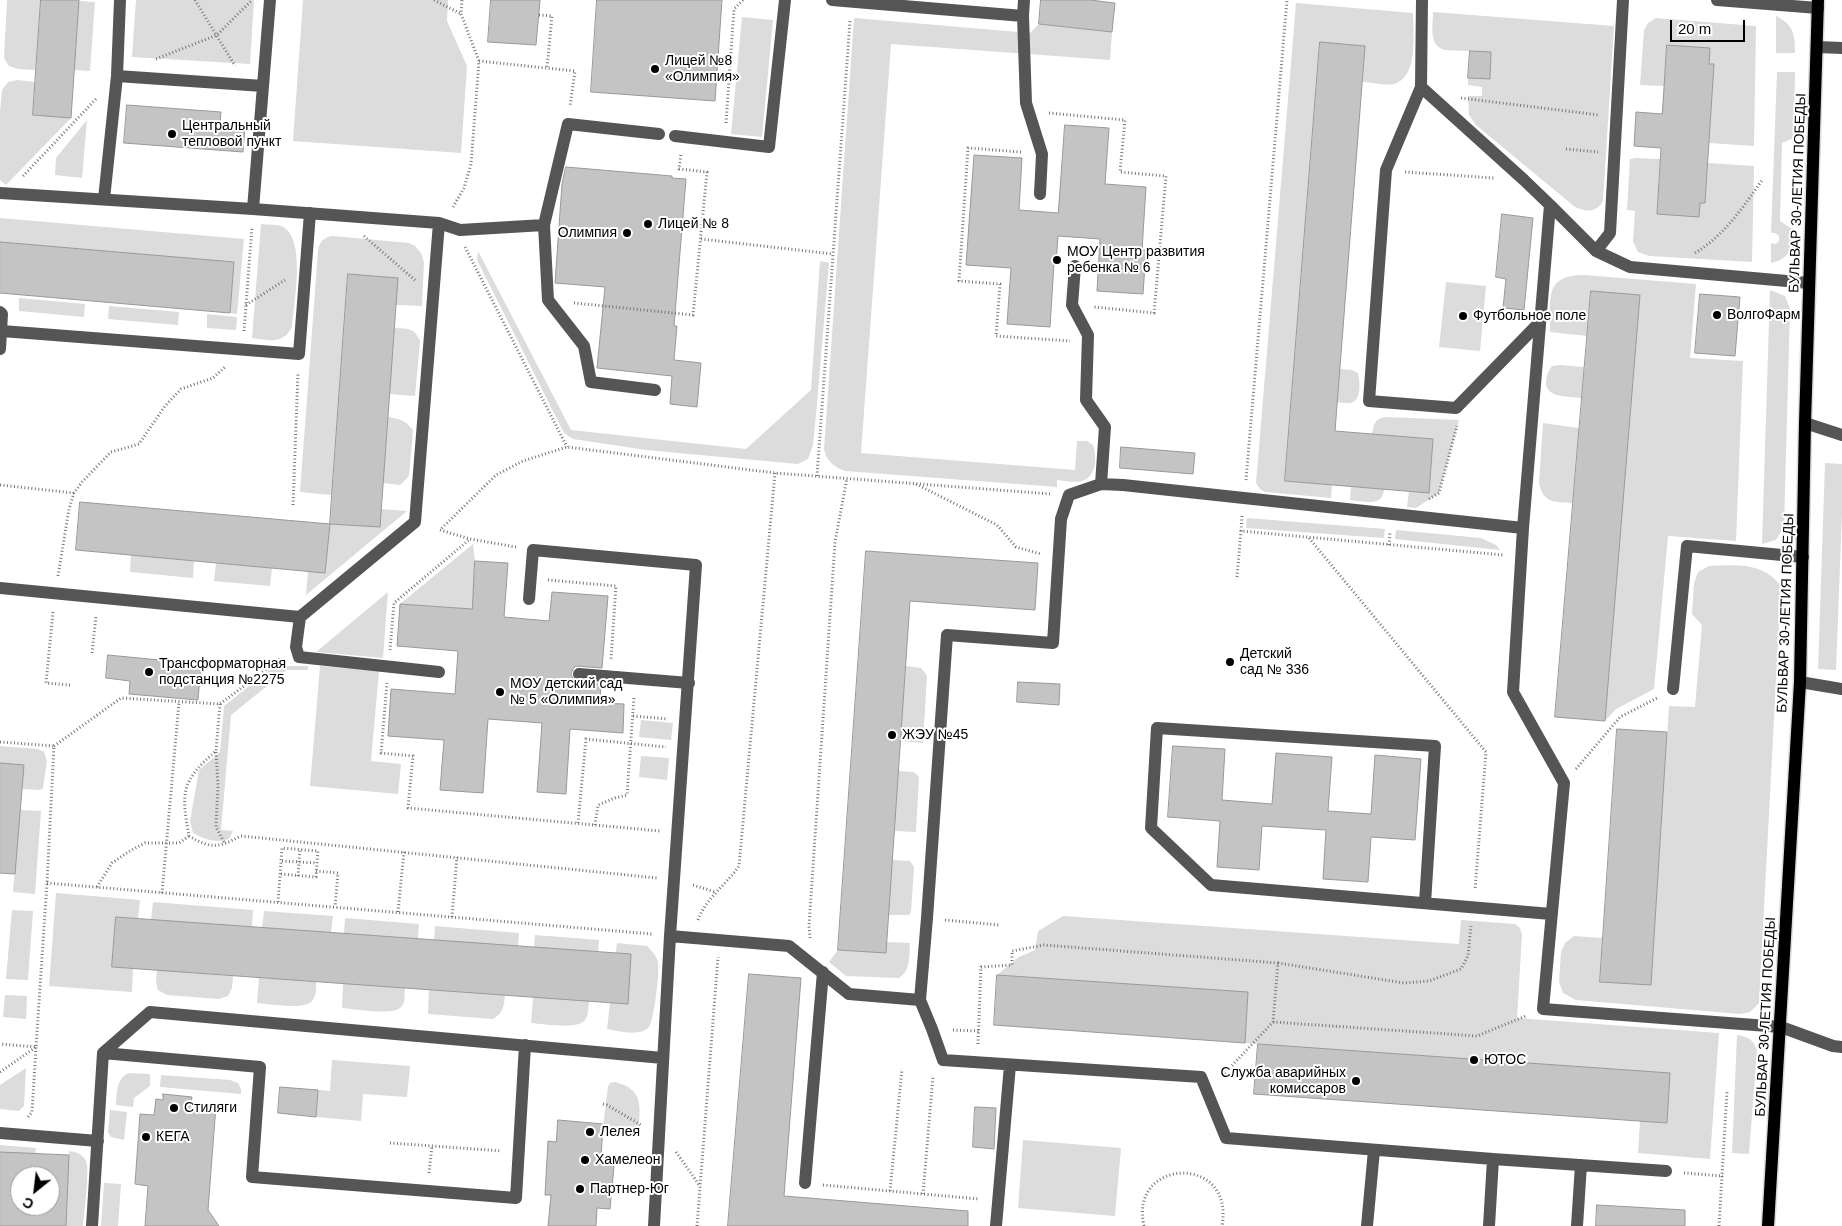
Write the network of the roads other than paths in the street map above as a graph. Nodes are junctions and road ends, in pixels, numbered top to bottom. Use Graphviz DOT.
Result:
graph roads {
  1 [pos="120,0"];
  2 [pos="270,0"];
  3 [pos="785,0"];
  4 [pos="832,0"];
  5 [pos="1024,0"];
  6 [pos="1422,0"];
  7 [pos="1623,0"];
  8 [pos="1716,0"];
  9 [pos="1818,4"];
  10 [pos="1023,16"];
  11 [pos="1817,47"];
  12 [pos="1842,48"];
  13 [pos="117,76"];
  14 [pos="263,86"];
  15 [pos="1424,90"];
  16 [pos="659,134"];
  17 [pos="679,137"];
  18 [pos="0,193"];
  19 [pos="1040,194"];
  20 [pos="104,200"];
  21 [pos="1550,205"];
  22 [pos="254,209"];
  23 [pos="310,213"];
  24 [pos="439,223"];
  25 [pos="544,225"];
  26 [pos="1596,251"];
  27 [pos="1075,266"];
  28 [pos="1809,283"];
  29 [pos="0,312"];
  30 [pos="1539,323"];
  31 [pos="2,331"];
  32 [pos="0,349"];
  33 [pos="655,390"];
  34 [pos="1804,423"];
  35 [pos="1842,435"];
  36 [pos="1101,484"];
  37 [pos="1523,528"];
  38 [pos="1803,557"];
  39 [pos="0,588"];
  40 [pos="529,599"];
  41 [pos="300,617"];
  42 [pos="439,672"];
  43 [pos="579,674"];
  44 [pos="1800,682"];
  45 [pos="689,683"];
  46 [pos="1673,689"];
  47 [pos="1842,689"];
  48 [pos="1425,903"];
  49 [pos="1551,914"];
  50 [pos="670,936"];
  51 [pos="823,972"];
  52 [pos="920,1000"];
  53 [pos="1780,1027"];
  54 [pos="525,1045"];
  55 [pos="1842,1047"];
  56 [pos="103,1053"];
  57 [pos="664,1058"];
  58 [pos="1010,1065"];
  59 [pos="0,1133"];
  60 [pos="98,1141"];
  61 [pos="1374,1150"];
  62 [pos="1494,1158"];
  63 [pos="1581,1165"];
  64 [pos="1666,1172"];
  65 [pos="805,1183"];
  66 [pos="92,1226"];
  67 [pos="654,1226"];
  68 [pos="996,1226"];
  69 [pos="1367,1226"];
  70 [pos="1489,1226"];
  71 [pos="1577,1226"];
  72 [pos="1768,1226"];
  1 -- 13 [label="lane"];
  2 -- 14 [label="lane"];
  3 -- 17 [label="lane"];
  4 -- 10 [label="lane"];
  5 -- 10 [label="lane"];
  6 -- 15 [label="lane"];
  7 -- 26 [label="lane"];
  8 -- 9 [label="lane"];
  9 -- 11 [label="main road, БУЛЬВАР 30-ЛЕТИЯ ПОБЕДЫ"];
  10 -- 19 [label="lane"];
  11 -- 12 [label="lane"];
  11 -- 28 [label="main road, БУЛЬВАР 30-ЛЕТИЯ ПОБЕДЫ"];
  13 -- 14 [label="lane"];
  13 -- 20 [label="lane"];
  14 -- 22 [label="lane"];
  15 -- 21 [label="lane"];
  15 -- 30 [label="lane"];
  16 -- 25 [label="lane"];
  18 -- 20 [label="lane"];
  20 -- 22 [label="lane"];
  21 -- 26 [label="lane"];
  21 -- 30 [label="lane"];
  22 -- 23 [label="lane"];
  23 -- 24 [label="lane"];
  23 -- 31 [label="lane"];
  24 -- 25 [label="lane"];
  24 -- 41 [label="lane"];
  25 -- 33 [label="lane"];
  26 -- 28 [label="lane"];
  27 -- 36 [label="lane"];
  28 -- 34 [label="main road, БУЛЬВАР 30-ЛЕТИЯ ПОБЕДЫ"];
  29 -- 31 [label="lane"];
  30 -- 37 [label="lane"];
  31 -- 32 [label="lane"];
  34 -- 35 [label="lane"];
  34 -- 38 [label="main road, БУЛЬВАР 30-ЛЕТИЯ ПОБЕДЫ"];
  36 -- 37 [label="lane"];
  36 -- 52 [label="lane"];
  37 -- 49 [label="lane"];
  38 -- 44 [label="main road, БУЛЬВАР 30-ЛЕТИЯ ПОБЕДЫ"];
  38 -- 46 [label="lane"];
  39 -- 41 [label="lane"];
  40 -- 45 [label="lane"];
  41 -- 42 [label="lane"];
  43 -- 45 [label="lane"];
  44 -- 47 [label="lane"];
  44 -- 53 [label="main road, БУЛЬВАР 30-ЛЕТИЯ ПОБЕДЫ"];
  45 -- 50 [label="lane"];
  48 -- 48 [label="lane"];
  48 -- 49 [label="lane"];
  49 -- 53 [label="lane"];
  50 -- 51 [label="lane"];
  50 -- 57 [label="lane"];
  51 -- 52 [label="lane"];
  51 -- 65 [label="lane"];
  52 -- 58 [label="lane"];
  53 -- 55 [label="lane"];
  53 -- 72 [label="main road, БУЛЬВАР 30-ЛЕТИЯ ПОБЕДЫ"];
  54 -- 56 [label="lane"];
  54 -- 56 [label="lane"];
  54 -- 57 [label="lane"];
  56 -- 60 [label="lane"];
  57 -- 67 [label="lane"];
  58 -- 61 [label="lane"];
  58 -- 68 [label="lane"];
  59 -- 60 [label="lane"];
  60 -- 66 [label="lane"];
  61 -- 62 [label="lane"];
  61 -- 69 [label="lane"];
  62 -- 63 [label="lane"];
  62 -- 70 [label="lane"];
  63 -- 64 [label="lane"];
  63 -- 71 [label="lane"];
}
